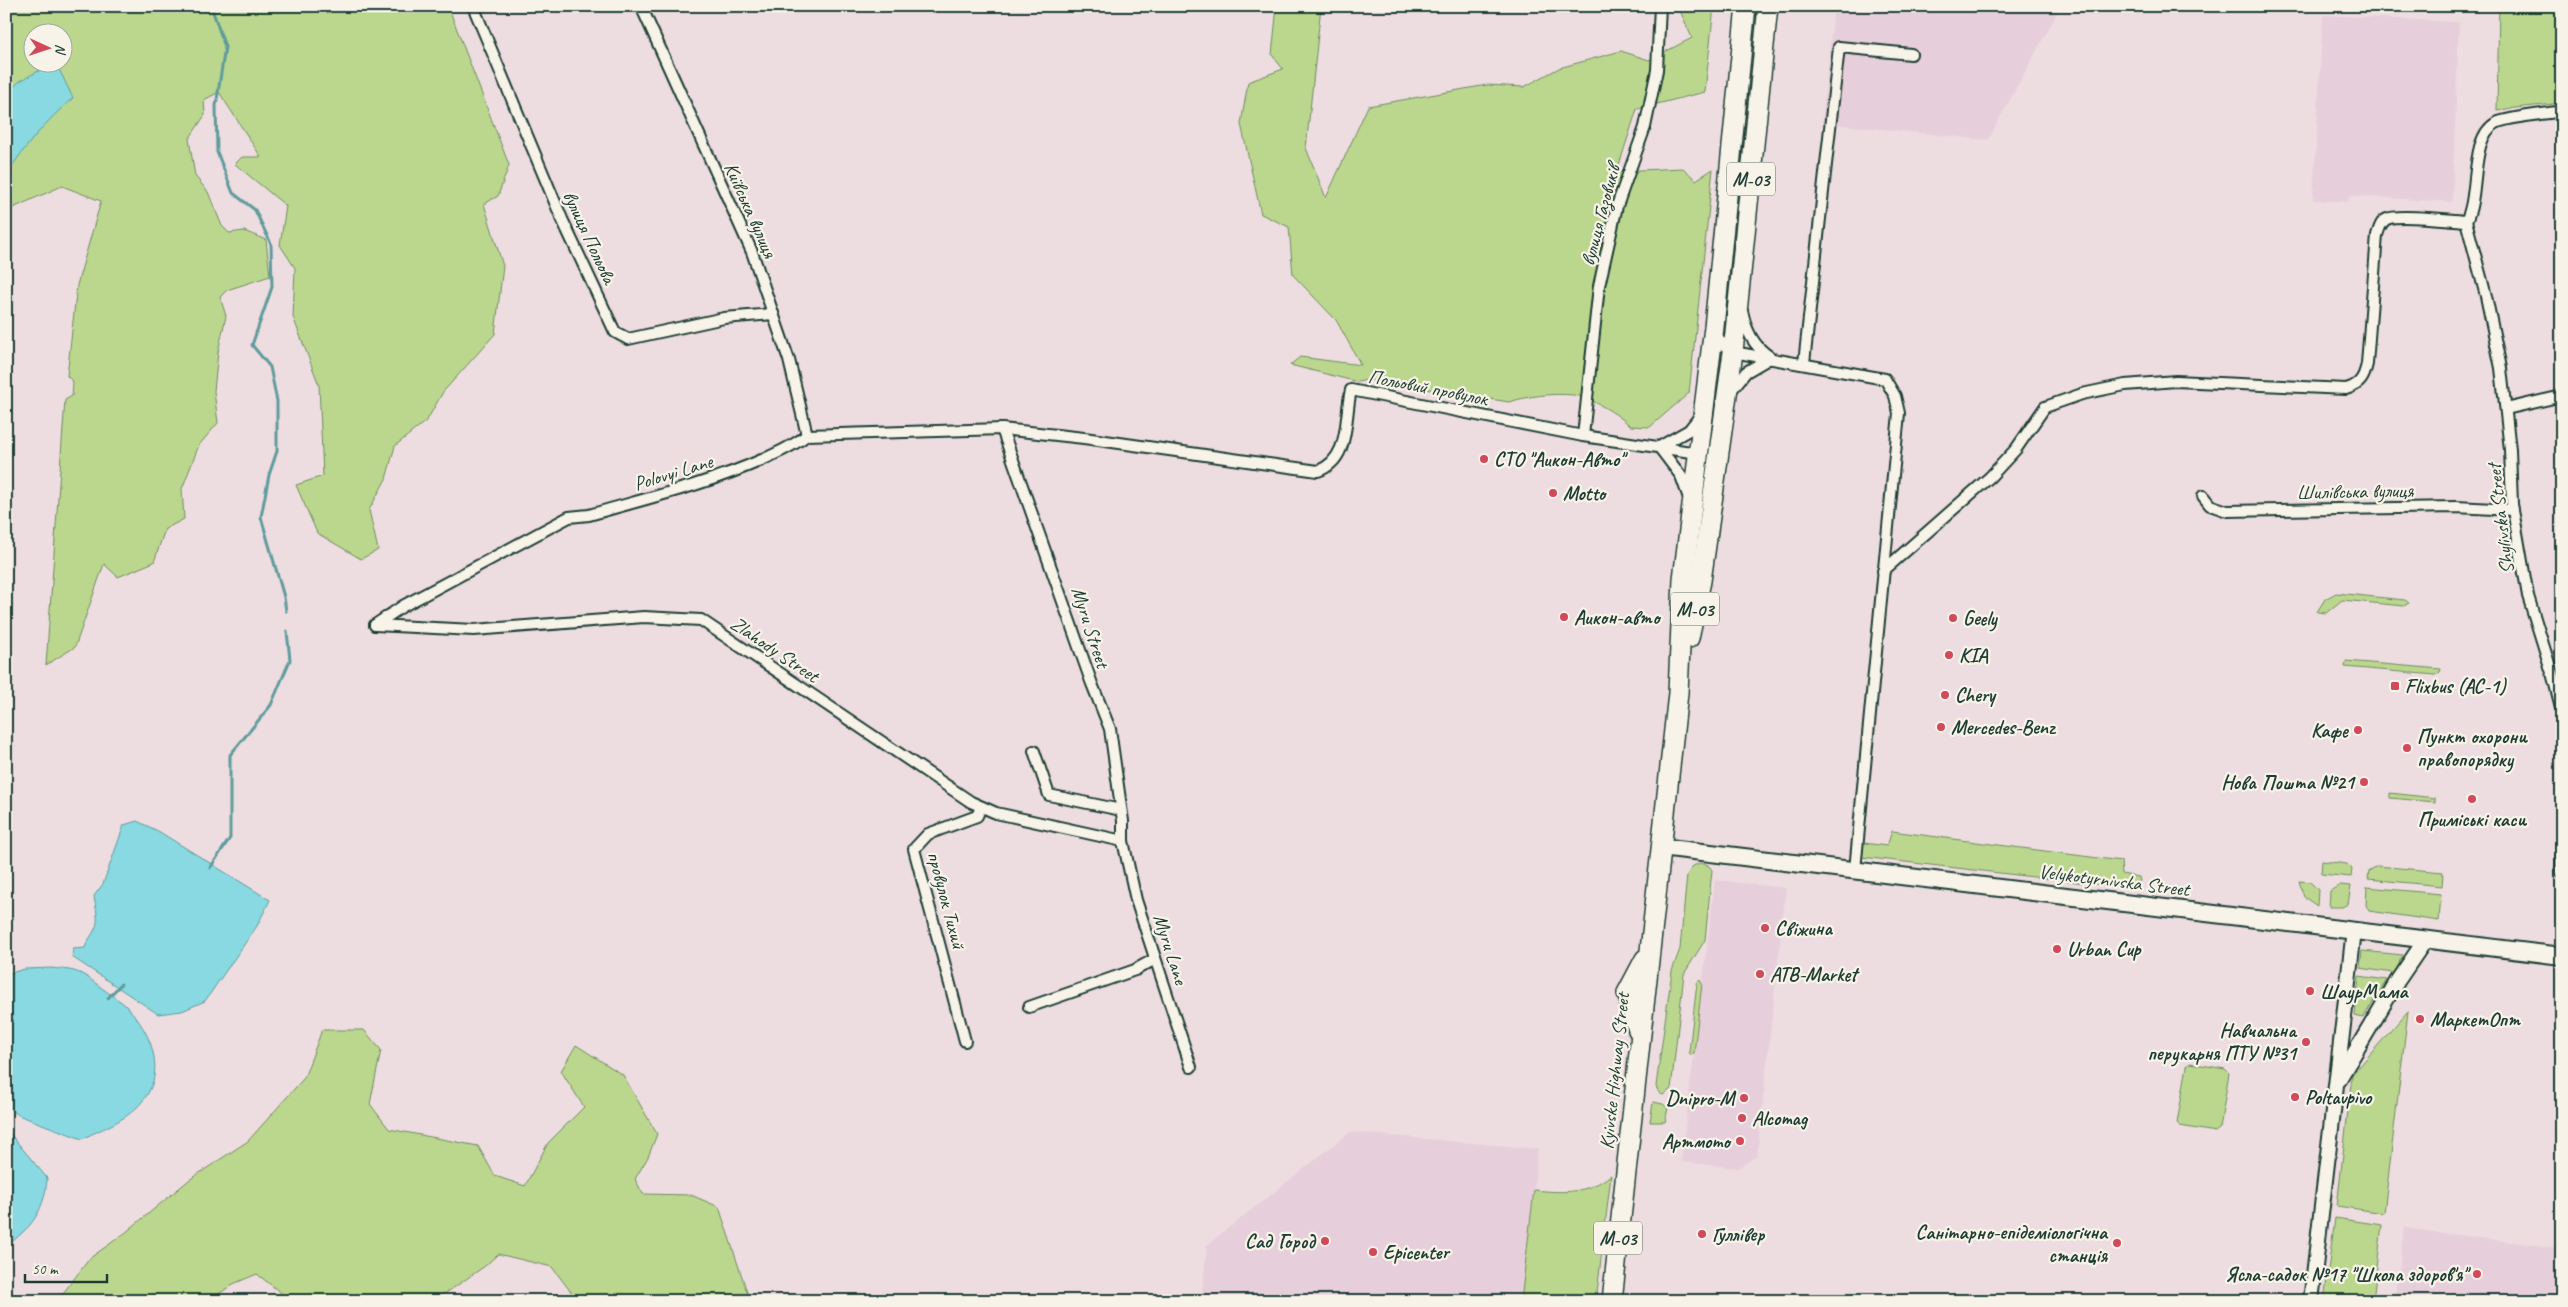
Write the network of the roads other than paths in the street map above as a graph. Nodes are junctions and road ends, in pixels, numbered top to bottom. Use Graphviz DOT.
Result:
graph roads {
  1 [pos="473,6"];
  2 [pos="641,6"];
  3 [pos="1660,6"];
  4 [pos="1746,6"];
  5 [pos="1768,6"];
  6 [pos="1911,54"];
  7 [pos="2562,111"];
  8 [pos="2466,221"];
  9 [pos="1739,296"];
  10 [pos="773,314"];
  11 [pos="1714,327"];
  12 [pos="1733,352"];
  13 [pos="1770,358"];
  14 [pos="1804,363"];
  15 [pos="1708,372"];
  16 [pos="1728,396"];
  17 [pos="2562,396"];
  18 [pos="2506,409"];
  19 [pos="1703,410"];
  20 [pos="1723,425"];
  21 [pos="1002,429"];
  22 [pos="807,436"];
  23 [pos="1583,436"];
  24 [pos="1659,447"];
  25 [pos="1698,453"];
  26 [pos="2203,496"];
  27 [pos="1712,503"];
  28 [pos="1692,507"];
  29 [pos="2513,510"];
  30 [pos="1883,571"];
  31 [pos="375,625"];
  32 [pos="1678,693"];
  33 [pos="2562,711"];
  34 [pos="1034,751"];
  35 [pos="2562,804"];
  36 [pos="981,806"];
  37 [pos="1121,810"];
  38 [pos="1123,840"];
  39 [pos="1661,847"];
  40 [pos="1855,870"];
  41 [pos="2562,872"];
  42 [pos="2354,930"];
  43 [pos="2426,939"];
  44 [pos="2562,956"];
  45 [pos="1155,959"];
  46 [pos="1029,1008"];
  47 [pos="965,1041"];
  48 [pos="1191,1067"];
  49 [pos="2336,1084"];
  50 [pos="1612,1301"];
  51 [pos="2311,1301"];
  1 -- 10 [label="street, вулиця Польова"];
  2 -- 10 [label="street, Київська вулиця"];
  3 -- 23 [label="street, вулиця Газовиків"];
  4 -- 11 [label="highway, М-03"];
  5 -- 9 [label="highway, М-03"];
  6 -- 14 [label="street"];
  7 -- 8 [label="street"];
  8 -- 18 [label="street"];
  8 -- 30 [label="street"];
  9 -- 12 [label="highway, М-03"];
  9 -- 13 [label="street"];
  10 -- 22 [label="street, Київська вулиця"];
  11 -- 12 [label="street"];
  11 -- 15 [label="highway, М-03"];
  12 -- 13 [label="street"];
  12 -- 15 [label="street"];
  12 -- 16 [label="highway, М-03"];
  13 -- 14 [label="street"];
  13 -- 16 [label="street"];
  14 -- 30 [label="street"];
  15 -- 19 [label="highway, М-03"];
  16 -- 20 [label="highway, М-03"];
  17 -- 18 [label="street"];
  18 -- 29 [label="street, Shylivska Street"];
  19 -- 24 [label="street"];
  19 -- 25 [label="highway, М-03"];
  20 -- 25 [label="street"];
  20 -- 27 [label="highway, М-03"];
  21 -- 22 [label="street"];
  21 -- 23 [label="street, Польовий провулок"];
  21 -- 37 [label="street, Myru Street"];
  22 -- 31 [label="street, Polovyi Lane"];
  23 -- 24 [label="street, Польовий провулок"];
  24 -- 25 [label="street, Польовий провулок"];
  24 -- 28 [label="street"];
  25 -- 27 [label="street"];
  25 -- 28 [label="highway, М-03"];
  26 -- 29 [label="street, Шилівська вулиця"];
  27 -- 32 [label="highway, М-03"];
  28 -- 32 [label="highway, М-03"];
  29 -- 33 [label="street, Shylivska Street"];
  30 -- 40 [label="street"];
  31 -- 36 [label="street, Zlahody Street"];
  32 -- 39 [label="highway, М-03"];
  34 -- 37 [label="street"];
  35 -- 41 [label="street"];
  36 -- 38 [label="street, Zlahody Street"];
  36 -- 47 [label="street, провулок Тихий"];
  37 -- 38 [label="street, Myru Street"];
  38 -- 45 [label="street, Myru Lane"];
  39 -- 40 [label="main road, Velykotyrnivska Street"];
  39 -- 50 [label="highway, Kyivske Highway Street / М-03"];
  40 -- 42 [label="main road, Velykotyrnivska Street"];
  42 -- 43 [label="main road, Velykotyrnivska Street"];
  42 -- 49 [label="main road"];
  43 -- 44 [label="main road, Velykotyrnivska Street"];
  43 -- 49 [label="main road"];
  45 -- 46 [label="street"];
  45 -- 48 [label="street, Myru Lane"];
  49 -- 51 [label="main road"];
}
